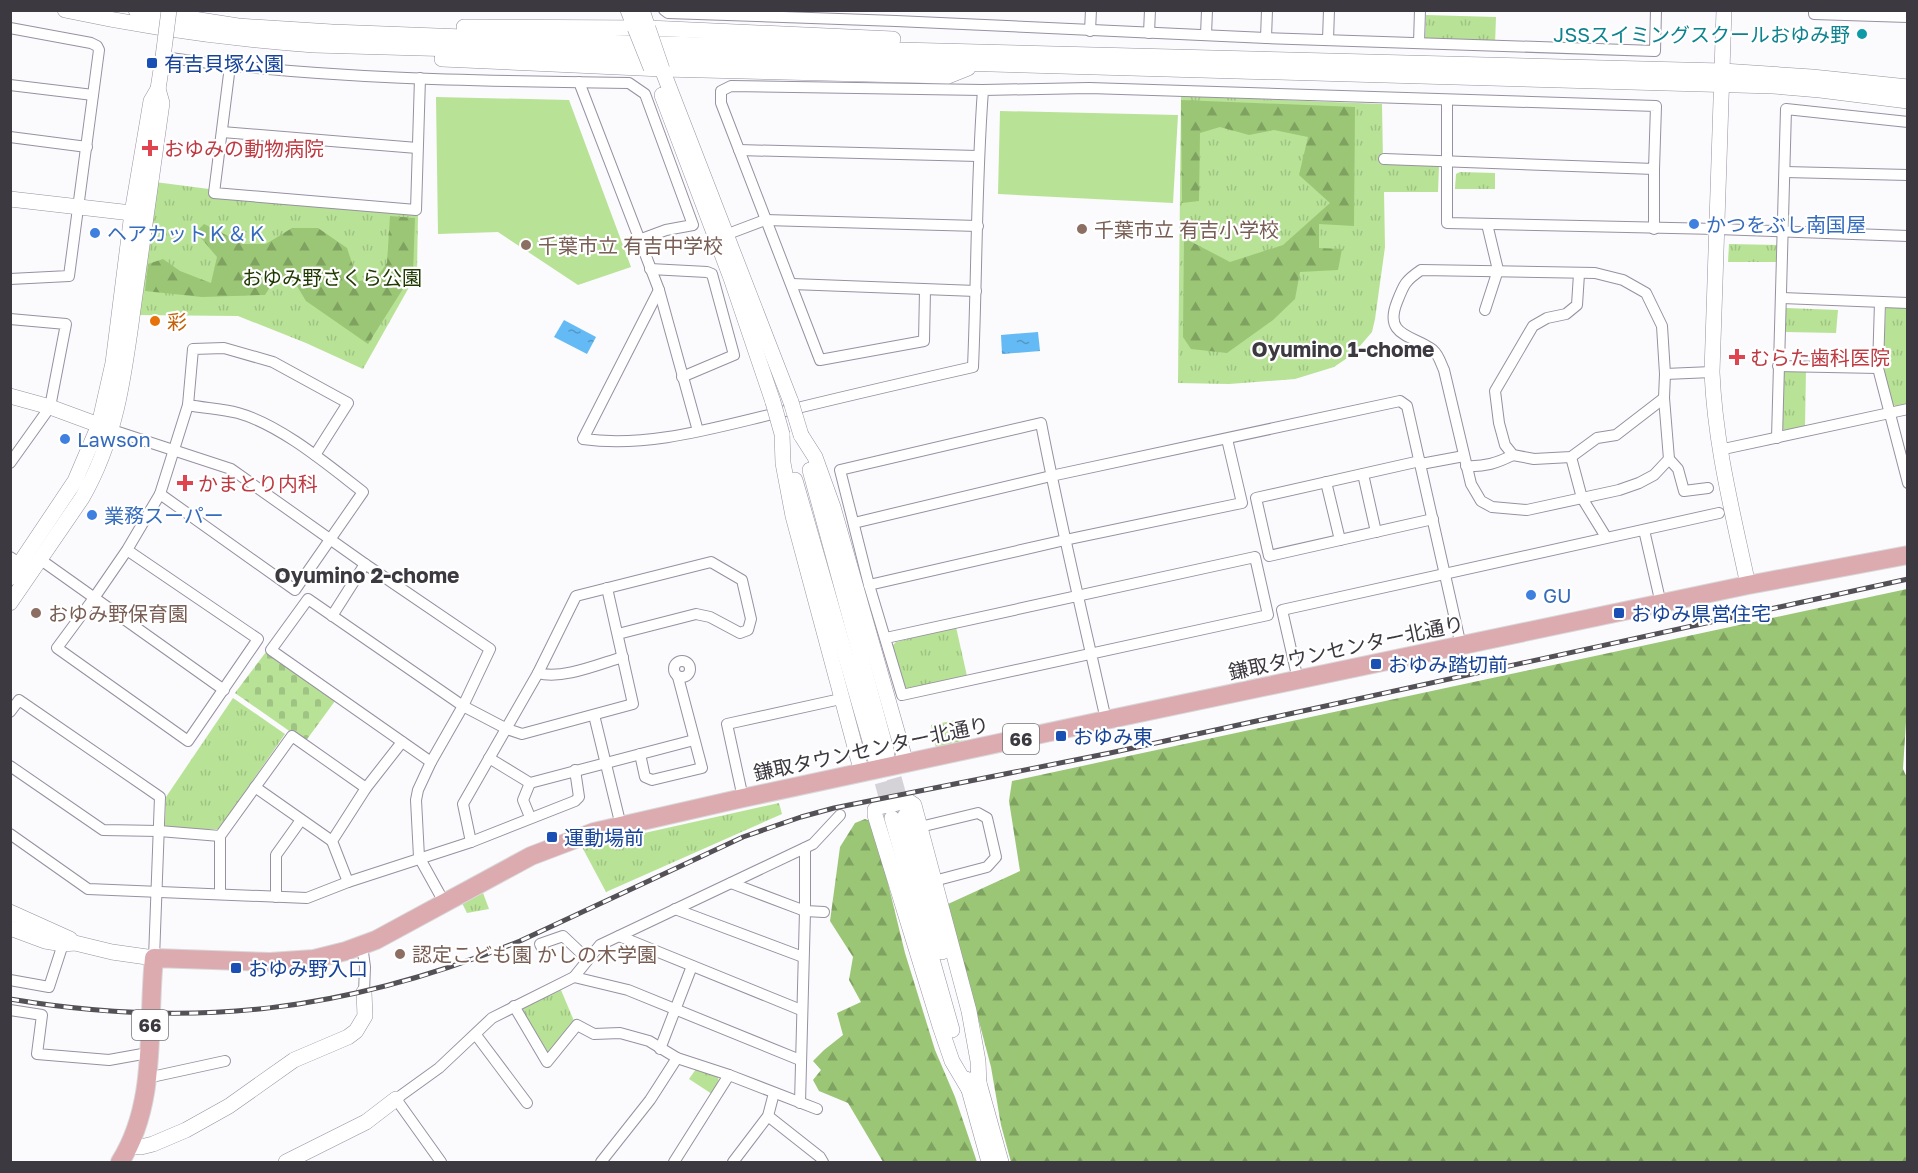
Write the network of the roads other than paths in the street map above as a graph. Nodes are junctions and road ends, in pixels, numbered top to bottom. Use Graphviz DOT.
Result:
graph roads {
  1 [pos="65,10"];
  2 [pos="136,10"];
  3 [pos="169,10"];
  4 [pos="628,10"];
  5 [pos="642,10"];
  6 [pos="664,10"];
  7 [pos="1091,10"];
  8 [pos="1150,10"];
  9 [pos="1207,10"];
  10 [pos="1267,10"];
  11 [pos="1329,10"];
  12 [pos="1420,10"];
  13 [pos="1656,10"];
  14 [pos="1724,10"];
  15 [pos="1815,10"];
  16 [pos="780,14"];
  17 [pos="838,15"];
  18 [pos="896,16"];
  19 [pos="1908,17"];
  20 [pos="10,28"];
  21 [pos="641,28"];
  22 [pos="1090,31"];
  23 [pos="333,32"];
  24 [pos="1149,33"];
  25 [pos="1206,35"];
  26 [pos="1266,38"];
  27 [pos="1328,40"];
  28 [pos="1419,43"];
  29 [pos="314,45"];
  30 [pos="163,57"];
  31 [pos="973,58"];
  32 [pos="230,66"];
  33 [pos="657,69"];
  34 [pos="420,78"];
  35 [pos="1722,78"];
  36 [pos="579,82"];
  37 [pos="10,85"];
  38 [pos="1908,87"];
  39 [pos="983,90"];
  40 [pos="93,95"];
  41 [pos="1447,100"];
  42 [pos="1908,101"];
  43 [pos="1908,122"];
  44 [pos="222,132"];
  45 [pos="10,137"];
  46 [pos="87,147"];
  47 [pos="417,148"];
  48 [pos="740,150"];
  49 [pos="978,156"];
  50 [pos="1384,159"];
  51 [pos="1447,160"];
  52 [pos="1654,169"];
  53 [pos="1785,172"];
  54 [pos="1908,175"];
  55 [pos="10,199"];
  56 [pos="79,208"];
  57 [pos="139,214"];
  58 [pos="765,220"];
  59 [pos="1487,224"];
  60 [pos="978,226"];
  61 [pos="1654,229"];
  62 [pos="1717,229"];
  63 [pos="1783,232"];
  64 [pos="728,234"];
  65 [pos="1908,236"];
  66 [pos="639,240"];
  67 [pos="650,269"];
  68 [pos="1498,270"];
  69 [pos="1579,274"];
  70 [pos="10,279"];
  71 [pos="792,284"];
  72 [pos="659,290"];
  73 [pos="925,290"];
  74 [pos="976,291"];
  75 [pos="1782,298"];
  76 [pos="1880,302"];
  77 [pos="1908,303"];
  78 [pos="1485,310"];
  79 [pos="10,319"];
  80 [pos="1778,366"];
  81 [pos="1878,368"];
  82 [pos="1712,372"];
  83 [pos="1665,374"];
  84 [pos="682,377"];
  85 [pos="10,396"];
  86 [pos="1664,398"];
  87 [pos="188,405"];
  88 [pos="50,407"];
  89 [pos="1908,409"];
  90 [pos="1890,412"];
  91 [pos="106,427"];
  92 [pos="698,431"];
  93 [pos="782,434"];
  94 [pos="801,435"];
  95 [pos="1777,438"];
  96 [pos="1227,439"];
  97 [pos="1719,450"];
  98 [pos="174,451"];
  99 [pos="315,455"];
  100 [pos="1513,455"];
  101 [pos="1571,457"];
  102 [pos="1669,459"];
  103 [pos="1465,461"];
  104 [pos="1421,462"];
  105 [pos="10,463"];
  106 [pos="1363,474"];
  107 [pos="1051,476"];
  108 [pos="1326,482"];
  109 [pos="1908,483"];
  110 [pos="1708,488"];
  111 [pos="160,494"];
  112 [pos="1582,498"];
  113 [pos="1719,513"];
  114 [pos="1433,519"];
  115 [pos="854,522"];
  116 [pos="1644,530"];
  117 [pos="1376,532"];
  118 [pos="1606,537"];
  119 [pos="330,538"];
  120 [pos="1065,540"];
  121 [pos="1340,540"];
  122 [pos="127,550"];
  123 [pos="1908,555"];
  124 [pos="41,560"];
  125 [pos="16,561"];
  126 [pos="365,564"];
  127 [pos="1446,575"];
  128 [pos="10,578"];
  129 [pos="869,585"];
  130 [pos="1748,585"];
  131 [pos="607,588"];
  132 [pos="1079,596"];
  133 [pos="94,598"];
  134 [pos="10,603"];
  135 [pos="1661,604"];
  136 [pos="332,615"];
  137 [pos="618,634"];
  138 [pos="886,638"];
  139 [pos="1461,646"];
  140 [pos="1091,654"];
  141 [pos="623,657"];
  142 [pos="538,673"];
  143 [pos="678,677"];
  144 [pos="1298,680"];
  145 [pos="224,690"];
  146 [pos="836,700"];
  147 [pos="463,706"];
  148 [pos="10,712"];
  149 [pos="594,715"];
  150 [pos="1106,720"];
  151 [pos="507,729"];
  152 [pos="694,740"];
  153 [pos="402,742"];
  154 [pos="640,754"];
  155 [pos="489,758"];
  156 [pos="431,762"];
  157 [pos="606,762"];
  158 [pos="906,764"];
  159 [pos="10,766"];
  160 [pos="575,770"];
  161 [pos="862,773"];
  162 [pos="530,783"];
  163 [pos="255,787"];
  164 [pos="366,788"];
  165 [pos="743,798"];
  166 [pos="840,815"];
  167 [pos="530,817"];
  168 [pos="898,817"];
  169 [pos="301,820"];
  170 [pos="621,826"];
  171 [pos="920,827"];
  172 [pos="159,831"];
  173 [pos="10,834"];
  174 [pos="220,836"];
  175 [pos="332,841"];
  176 [pos="471,842"];
  177 [pos="805,848"];
  178 [pos="419,857"];
  179 [pos="934,880"];
  180 [pos="348,882"];
  181 [pos="730,883"];
  182 [pos="158,891"];
  183 [pos="220,894"];
  184 [pos="276,897"];
  185 [pos="444,902"];
  186 [pos="675,909"];
  187 [pos="805,911"];
  188 [pos="10,912"];
  189 [pos="824,912"];
  190 [pos="10,928"];
  191 [pos="619,936"];
  192 [pos="69,943"];
  193 [pos="362,945"];
  194 [pos="543,950"];
  195 [pos="591,957"];
  196 [pos="803,957"];
  197 [pos="154,958"];
  198 [pos="692,966"];
  199 [pos="574,977"];
  200 [pos="10,980"];
  201 [pos="364,992"];
  202 [pos="513,1006"];
  203 [pos="10,1010"];
  204 [pos="674,1010"];
  205 [pos="801,1010"];
  206 [pos="476,1035"];
  207 [pos="660,1049"];
  208 [pos="148,1053"];
  209 [pos="676,1058"];
  210 [pos="225,1060"];
  211 [pos="800,1060"];
  212 [pos="729,1075"];
  213 [pos="147,1078"];
  214 [pos="974,1086"];
  215 [pos="774,1093"];
  216 [pos="396,1099"];
  217 [pos="527,1103"];
  218 [pos="800,1103"];
  219 [pos="817,1109"];
  220 [pos="768,1116"];
  221 [pos="129,1146"];
  222 [pos="737,1161"];
  223 [pos="120,1162"];
  224 [pos="286,1162"];
  225 [pos="441,1162"];
  226 [pos="602,1162"];
  227 [pos="674,1162"];
  228 [pos="823,1162"];
  229 [pos="989,1162"];
  230 [pos="1001,1162"];
  1 -- 29 [label="street"];
  2 -- 23 [label="street"];
  3 -- 30 [label="street, bridge"];
  4 -- 21 [label="street"];
  5 -- 21 [label="street"];
  6 -- 16 [label="street"];
  7 -- 22 [label="street"];
  8 -- 24 [label="street"];
  9 -- 25 [label="street"];
  10 -- 26 [label="street"];
  11 -- 27 [label="street"];
  12 -- 28 [label="street"];
  13 -- 28 [label="street"];
  14 -- 35 [label="street"];
  15 -- 19 [label="street"];
  16 -- 17 [label="street"];
  17 -- 18 [label="street"];
  18 -- 22 [label="street"];
  20 -- 40 [label="street"];
  21 -- 23 [label="street"];
  21 -- 31 [label="street"];
  21 -- 33 [label="street, bridge"];
  22 -- 24 [label="street"];
  23 -- 31 [label="street"];
  24 -- 25 [label="street"];
  25 -- 26 [label="street"];
  26 -- 27 [label="street"];
  27 -- 28 [label="street"];
  29 -- 31 [label="street"];
  29 -- 33 [label="street"];
  30 -- 32 [label="street"];
  30 -- 57 [label="street"];
  31 -- 33 [label="street"];
  31 -- 35 [label="street"];
  32 -- 34 [label="street"];
  32 -- 44 [label="street"];
  33 -- 64 [label="street"];
  33 -- 93 [label="street, bridge"];
  34 -- 36 [label="street"];
  34 -- 47 [label="street"];
  35 -- 38 [label="street"];
  35 -- 42 [label="street"];
  35 -- 62 [label="street"];
  36 -- 66 [label="street"];
  36 -- 66 [label="street"];
  37 -- 40 [label="street"];
  39 -- 41 [label="street"];
  39 -- 48 [label="street"];
  39 -- 49 [label="street"];
  40 -- 46 [label="street"];
  41 -- 51 [label="street"];
  41 -- 52 [label="street"];
  43 -- 53 [label="street"];
  44 -- 47 [label="street"];
  44 -- 47 [label="street"];
  45 -- 46 [label="street"];
  46 -- 56 [label="street"];
  48 -- 49 [label="street"];
  48 -- 58 [label="street"];
  49 -- 60 [label="street"];
  50 -- 51 [label="street"];
  51 -- 52 [label="street"];
  51 -- 59 [label="street"];
  52 -- 61 [label="street"];
  53 -- 54 [label="street"];
  53 -- 63 [label="street"];
  55 -- 56 [label="street"];
  56 -- 57 [label="street"];
  56 -- 70 [label="street"];
  57 -- 91 [label="street"];
  58 -- 60 [label="street"];
  58 -- 64 [label="street"];
  58 -- 71 [label="street"];
  59 -- 61 [label="street"];
  59 -- 68 [label="street"];
  60 -- 74 [label="street"];
  61 -- 62 [label="street"];
  62 -- 63 [label="street"];
  62 -- 82 [label="street"];
  63 -- 65 [label="street"];
  63 -- 75 [label="street"];
  64 -- 94 [label="street, bridge"];
  66 -- 67 [label="street"];
  67 -- 72 [label="street"];
  67 -- 84 [label="street"];
  68 -- 69 [label="street"];
  68 -- 78 [label="street"];
  68 -- 103 [label="street"];
  69 -- 83 [label="street"];
  69 -- 100 [label="street"];
  71 -- 73 [label="street"];
  71 -- 73 [label="street"];
  72 -- 84 [label="street"];
  72 -- 92 [label="street"];
  73 -- 74 [label="street"];
  74 -- 92 [label="street"];
  75 -- 76 [label="street"];
  75 -- 80 [label="street"];
  76 -- 77 [label="street"];
  76 -- 81 [label="street"];
  79 -- 88 [label="street"];
  80 -- 81 [label="street"];
  80 -- 95 [label="street"];
  81 -- 90 [label="street"];
  82 -- 83 [label="street"];
  82 -- 97 [label="street"];
  83 -- 86 [label="street"];
  84 -- 92 [label="street"];
  85 -- 88 [label="street"];
  86 -- 101 [label="street"];
  86 -- 102 [label="street"];
  87 -- 98 [label="street"];
  87 -- 99 [label="street"];
  87 -- 99 [label="street"];
  88 -- 91 [label="street"];
  88 -- 105 [label="street"];
  89 -- 90 [label="street"];
  90 -- 95 [label="street"];
  90 -- 109 [label="street"];
  91 -- 98 [label="street"];
  91 -- 124 [label="street"];
  91 -- 125 [label="street"];
  93 -- 94 [label="street"];
  93 -- 161 [label="street"];
  94 -- 158 [label="street"];
  95 -- 97 [label="street"];
  96 -- 104 [label="street"];
  96 -- 107 [label="street"];
  96 -- 120 [label="street"];
  97 -- 130 [label="street"];
  98 -- 111 [label="street"];
  98 -- 119 [label="street"];
  99 -- 119 [label="street"];
  100 -- 101 [label="street"];
  100 -- 103 [label="street"];
  101 -- 112 [label="street"];
  102 -- 110 [label="street"];
  102 -- 112 [label="street"];
  103 -- 104 [label="street"];
  103 -- 112 [label="street"];
  104 -- 106 [label="street"];
  104 -- 114 [label="street"];
  106 -- 108 [label="street"];
  106 -- 117 [label="street"];
  107 -- 115 [label="street"];
  107 -- 115 [label="street"];
  107 -- 120 [label="street"];
  108 -- 121 [label="street"];
  108 -- 121 [label="street"];
  111 -- 119 [label="street"];
  111 -- 122 [label="street"];
  112 -- 118 [label="street"];
  113 -- 116 [label="street"];
  114 -- 117 [label="street"];
  114 -- 127 [label="street"];
  115 -- 129 [label="street"];
  116 -- 118 [label="street"];
  116 -- 135 [label="street"];
  117 -- 121 [label="street"];
  118 -- 127 [label="street"];
  119 -- 126 [label="street"];
  120 -- 129 [label="street"];
  120 -- 132 [label="street"];
  122 -- 133 [label="street"];
  122 -- 145 [label="street"];
  123 -- 130 [label="main road, 鎌取タウンセンター北通り / 66"];
  124 -- 133 [label="street"];
  124 -- 134 [label="street"];
  125 -- 128 [label="street"];
  126 -- 136 [label="street"];
  126 -- 147 [label="street"];
  127 -- 139 [label="street"];
  127 -- 144 [label="street"];
  129 -- 138 [label="street"];
  130 -- 135 [label="main road, 鎌取タウンセンター北通り / 66"];
  131 -- 137 [label="street"];
  131 -- 137 [label="street"];
  131 -- 142 [label="street"];
  132 -- 138 [label="street"];
  132 -- 140 [label="street"];
  132 -- 140 [label="street"];
  133 -- 145 [label="street"];
  133 -- 145 [label="street"];
  135 -- 139 [label="main road, 鎌取タウンセンター北通り / 66"];
  136 -- 147 [label="street"];
  136 -- 153 [label="street"];
  137 -- 141 [label="street"];
  138 -- 140 [label="street"];
  139 -- 144 [label="main road, 鎌取タウンセンター北通り / 66"];
  140 -- 150 [label="street"];
  141 -- 142 [label="street"];
  141 -- 149 [label="street"];
  142 -- 151 [label="street"];
  143 -- 152 [label="street"];
  144 -- 150 [label="main road, 鎌取タウンセンター北通り / 66"];
  146 -- 165 [label="street"];
  147 -- 151 [label="street"];
  147 -- 156 [label="street"];
  148 -- 172 [label="street"];
  149 -- 151 [label="street"];
  149 -- 157 [label="street"];
  150 -- 158 [label="main road, 鎌取タウンセンター北通り / 66"];
  151 -- 155 [label="street"];
  152 -- 154 [label="street"];
  152 -- 154 [label="street"];
  153 -- 156 [label="street"];
  153 -- 164 [label="street"];
  154 -- 157 [label="street"];
  155 -- 162 [label="street"];
  155 -- 176 [label="street"];
  156 -- 178 [label="street"];
  157 -- 160 [label="street"];
  157 -- 170 [label="street"];
  158 -- 161 [label="main road, 鎌取タウンセンター北通り / 66"];
  159 -- 172 [label="street"];
  160 -- 162 [label="street"];
  160 -- 167 [label="street"];
  161 -- 165 [label="main road, 鎌取タウンセンター北通り / 66"];
  162 -- 167 [label="street"];
  163 -- 164 [label="street"];
  163 -- 169 [label="street"];
  163 -- 174 [label="street"];
  164 -- 175 [label="street"];
  165 -- 170 [label="main road, 鎌取タウンセンター北通り / 66"];
  166 -- 177 [label="street"];
  167 -- 176 [label="street"];
  168 -- 214 [label="street"];
  169 -- 175 [label="street"];
  169 -- 184 [label="street"];
  170 -- 185 [label="main road, 鎌取タウンセンター北通り / 66"];
  171 -- 179 [label="street"];
  171 -- 179 [label="street"];
  171 -- 214 [label="street"];
  172 -- 174 [label="street"];
  172 -- 182 [label="street"];
  173 -- 182 [label="street"];
  174 -- 183 [label="street"];
  175 -- 180 [label="street"];
  176 -- 178 [label="street"];
  177 -- 181 [label="street"];
  177 -- 187 [label="street"];
  178 -- 180 [label="street"];
  178 -- 185 [label="street"];
  179 -- 214 [label="street"];
  180 -- 184 [label="street"];
  181 -- 186 [label="street"];
  181 -- 187 [label="street"];
  182 -- 183 [label="street"];
  182 -- 197 [label="street"];
  183 -- 184 [label="street"];
  185 -- 193 [label="main road, 鎌取タウンセンター北通り / 66"];
  186 -- 191 [label="street"];
  186 -- 196 [label="street"];
  187 -- 189 [label="street"];
  187 -- 196 [label="street"];
  188 -- 192 [label="street, 鎌取タウンセンター北通り"];
  190 -- 192 [label="street, 鎌取タウンセンター北通り"];
  191 -- 195 [label="street"];
  191 -- 198 [label="street"];
  192 -- 197 [label="street, 鎌取タウンセンター北通り"];
  192 -- 200 [label="street"];
  193 -- 197 [label="main road, 鎌取タウンセンター北通り / 66"];
  193 -- 201 [label="street"];
  194 -- 195 [label="street"];
  195 -- 199 [label="street"];
  196 -- 205 [label="street"];
  197 -- 208 [label="main road, 66"];
  198 -- 204 [label="street"];
  198 -- 205 [label="street"];
  199 -- 202 [label="street"];
  199 -- 204 [label="street"];
  201 -- 221 [label="street"];
  202 -- 206 [label="street"];
  202 -- 207 [label="street"];
  203 -- 208 [label="street"];
  204 -- 207 [label="street"];
  204 -- 211 [label="street"];
  205 -- 211 [label="street"];
  206 -- 216 [label="street"];
  206 -- 217 [label="street"];
  207 -- 209 [label="street"];
  208 -- 213 [label="main road, 66"];
  209 -- 212 [label="street"];
  209 -- 226 [label="street"];
  210 -- 213 [label="street"];
  211 -- 218 [label="street"];
  212 -- 215 [label="street"];
  212 -- 227 [label="street"];
  213 -- 221 [label="main road, 66"];
  214 -- 229 [label="street"];
  214 -- 230 [label="street"];
  215 -- 218 [label="street"];
  215 -- 220 [label="street"];
  216 -- 224 [label="street"];
  216 -- 225 [label="street"];
  218 -- 219 [label="street"];
  220 -- 222 [label="street"];
  220 -- 228 [label="street"];
  221 -- 223 [label="main road, 66"];
}
